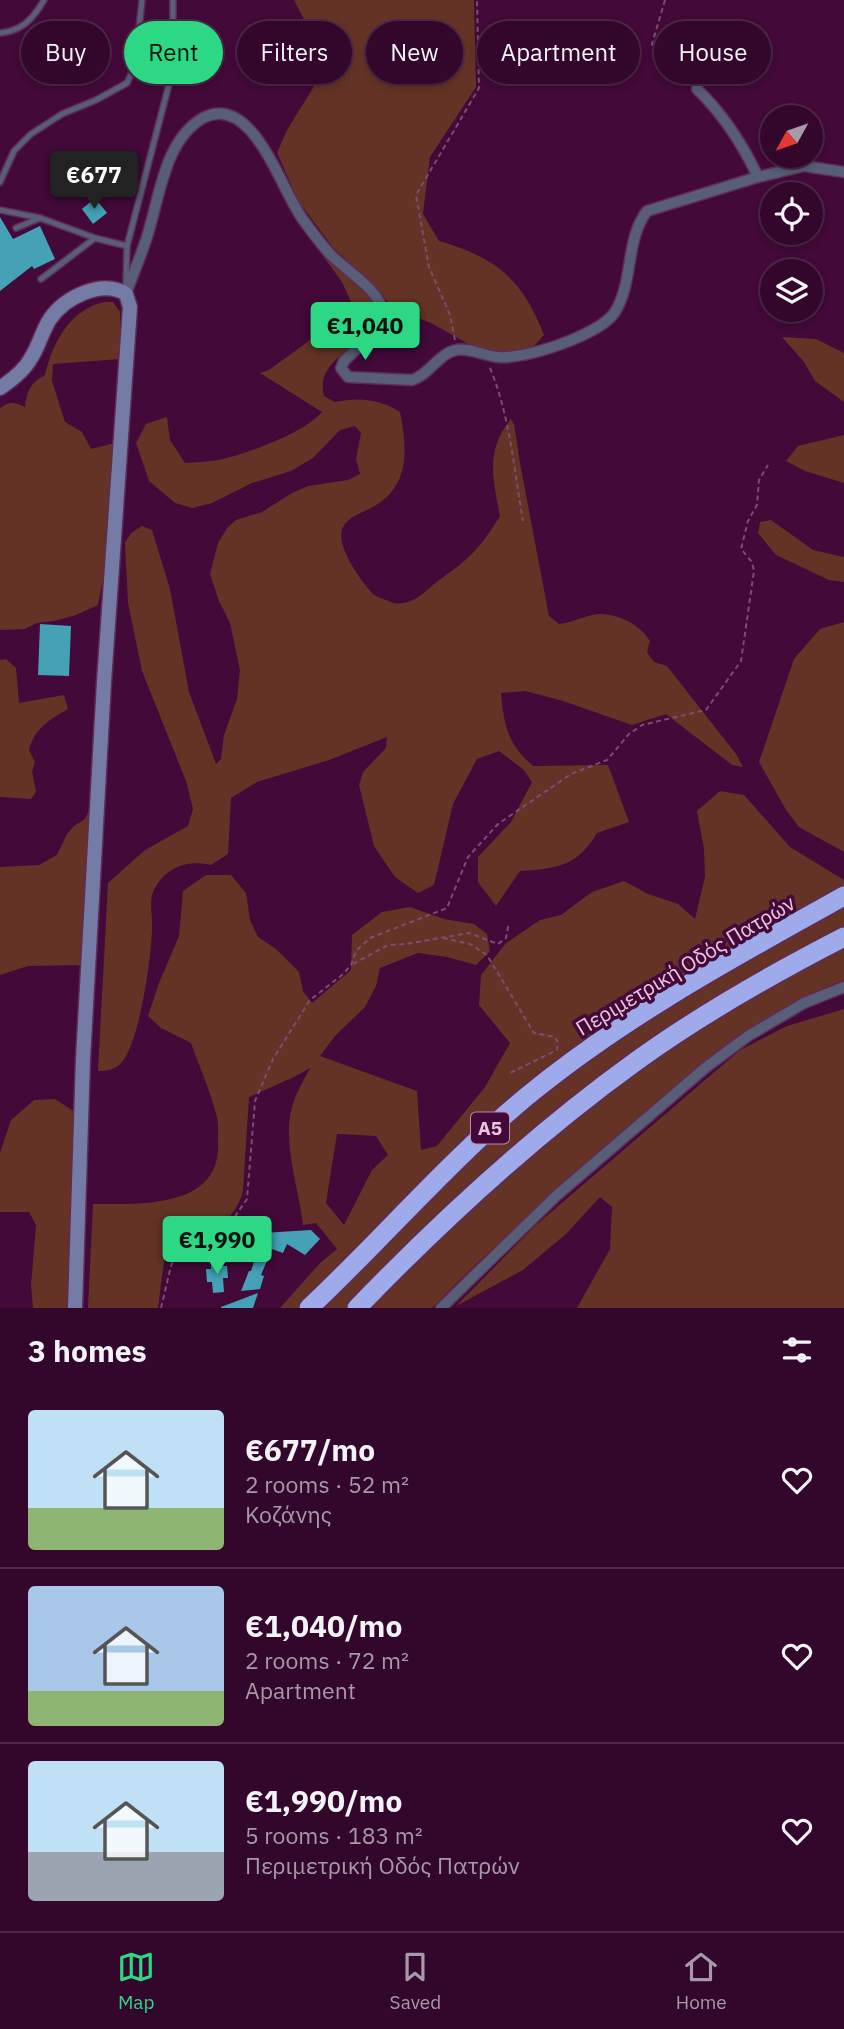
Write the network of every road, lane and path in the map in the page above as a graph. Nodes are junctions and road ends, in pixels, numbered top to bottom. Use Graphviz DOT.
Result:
graph roads {
  1 [pos="44,0"];
  2 [pos="142,0"];
  3 [pos="173,0"];
  4 [pos="477,0"];
  5 [pos="665,0"];
  6 [pos="0,33"];
  7 [pos="697,89"];
  8 [pos="844,172"];
  9 [pos="758,177"];
  10 [pos="0,182"];
  11 [pos="0,210"];
  12 [pos="40,218"];
  13 [pos="16,228"];
  14 [pos="95,238"];
  15 [pos="127,246"];
  16 [pos="41,279"];
  17 [pos="125,295"];
  18 [pos="457,350"];
  19 [pos="485,355"];
  20 [pos="0,388"];
  21 [pos="768,465"];
  22 [pos="523,521"];
  23 [pos="844,896"];
  24 [pos="509,923"];
  25 [pos="443,937"];
  26 [pos="844,937"];
  27 [pos="351,965"];
  28 [pos="844,987"];
  29 [pos="508,1074"];
  30 [pos="75,1308"];
  31 [pos="161,1308"];
  32 [pos="309,1308"];
  33 [pos="357,1308"];
  34 [pos="441,1308"];
  1 -- 6 [label="lane"];
  2 -- 10 [label="lane"];
  3 -- 15 [label="lane"];
  4 -- 18 [label="path"];
  5 -- 7 [label="path"];
  7 -- 9 [label="street"];
  8 -- 9 [label="street"];
  9 -- 19 [label="street"];
  11 -- 12 [label="lane"];
  12 -- 13 [label="lane"];
  12 -- 14 [label="lane"];
  14 -- 15 [label="lane"];
  14 -- 16 [label="lane"];
  15 -- 17 [label="lane"];
  17 -- 18 [label="street"];
  17 -- 20 [label="street"];
  17 -- 30 [label="street"];
  18 -- 19 [label="street"];
  19 -- 22 [label="path"];
  21 -- 27 [label="path"];
  23 -- 32 [label="highway, Περιμετρική Οδός Πατρών / Α5"];
  24 -- 25 [label="path"];
  25 -- 27 [label="path"];
  25 -- 29 [label="path"];
  26 -- 33 [label="highway, Α5"];
  27 -- 31 [label="path"];
  28 -- 34 [label="street"];
}
